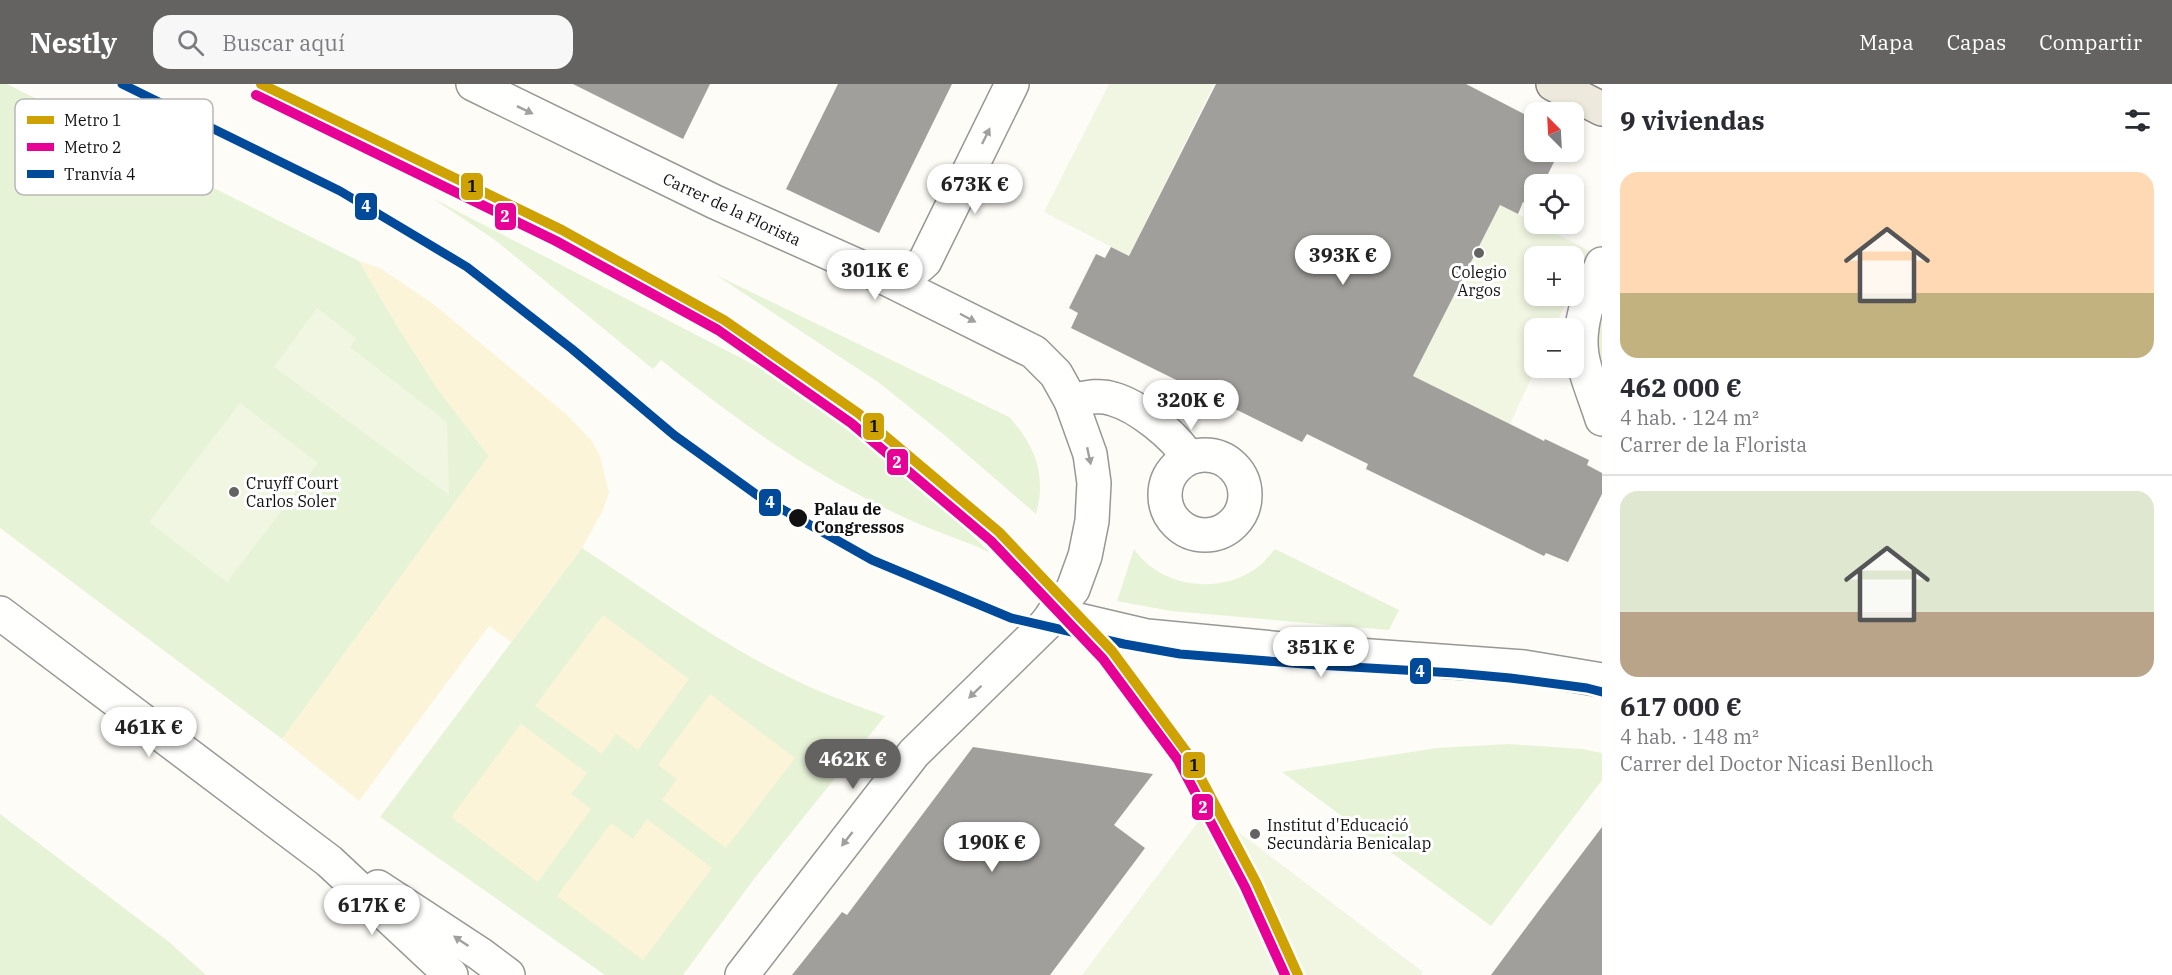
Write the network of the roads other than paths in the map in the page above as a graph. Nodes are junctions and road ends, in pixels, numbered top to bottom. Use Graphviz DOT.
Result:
graph roads {
  1 [pos="473,84"];
  2 [pos="1012,84"];
  3 [pos="1553,84"];
  4 [pos="1601,100"];
  5 [pos="1602,264"];
  6 [pos="885,278"];
  7 [pos="1071,400"];
  8 [pos="1602,419"];
  9 [pos="1188,459"];
  10 [pos="0,613"];
  11 [pos="1053,614"];
  12 [pos="1602,680"];
  13 [pos="328,861"];
  14 [pos="451,975"];
  15 [pos="508,975"];
  16 [pos="742,975"];
  1 -- 6 [label="street, Carrer de la Florista, one-way"];
  6 -- 2 [label="street, one-way"];
  3 -- 4 [label="main road"];
  5 -- 8 [label="street"];
  6 -- 7 [label="street, Carrer de la Florista, one-way"];
  7 -- 9 [label="street"];
  7 -- 11 [label="street, Carrer de la Florista, one-way"];
  10 -- 13 [label="street"];
  11 -- 12 [label="street"];
  11 -- 16 [label="street, Carrer de la Florista, one-way"];
  13 -- 14 [label="street"];
  15 -- 13 [label="street, one-way"];
}
